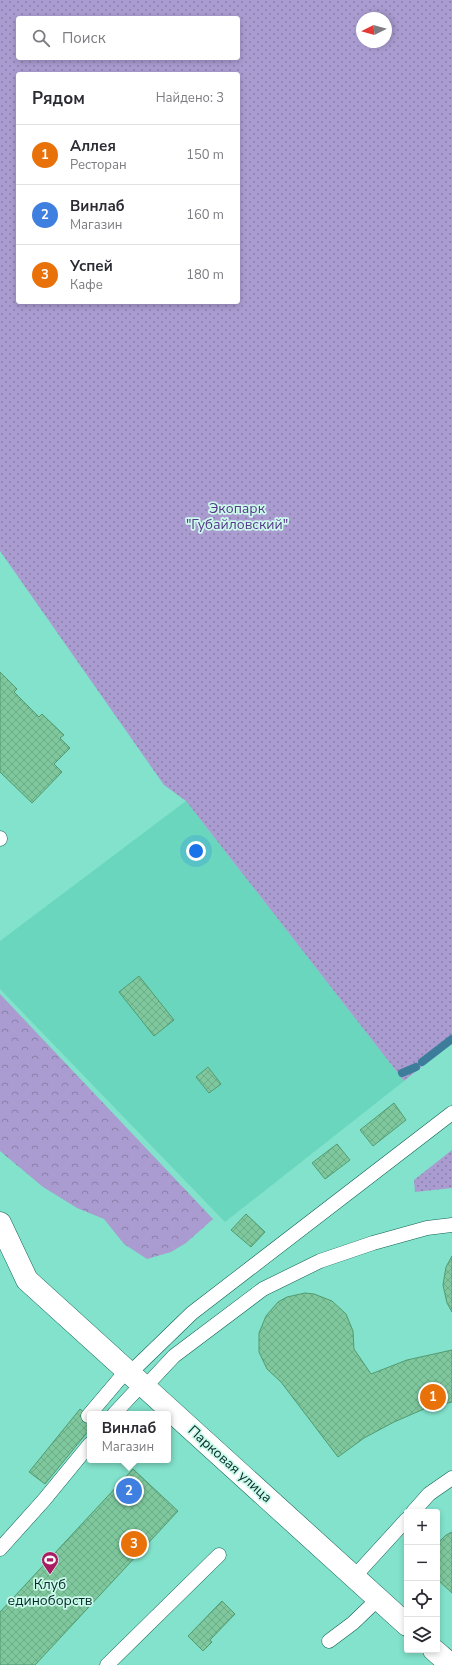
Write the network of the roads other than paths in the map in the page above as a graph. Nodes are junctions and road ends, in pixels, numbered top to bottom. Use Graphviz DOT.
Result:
graph roads {
  1 [pos="452,1113"];
  2 [pos="0,1223"];
  3 [pos="452,1225"];
  4 [pos="136,1378"];
  5 [pos="94,1411"];
  6 [pos="116,1411"];
  7 [pos="87,1448"];
  8 [pos="452,1478"];
  9 [pos="416,1509"];
  10 [pos="404,1522"];
  11 [pos="0,1549"];
  12 [pos="219,1555"];
  13 [pos="354,1577"];
  14 [pos="378,1599"];
  15 [pos="404,1622"];
  16 [pos="329,1641"];
  17 [pos="437,1653"];
  18 [pos="107,1665"];
  19 [pos="451,1665"];
  1 -- 4 [label="lane"];
  2 -- 4 [label="street, Парковая улица"];
  3 -- 4 [label="lane"];
  4 -- 5 [label="lane"];
  4 -- 6 [label="lane"];
  4 -- 13 [label="street, Парковая улица"];
  7 -- 11 [label="lane"];
  8 -- 9 [label="lane"];
  10 -- 13 [label="lane"];
  12 -- 18 [label="lane"];
  13 -- 14 [label="street, Парковая улица"];
  14 -- 15 [label="street, Парковая улица"];
  14 -- 16 [label="lane"];
  17 -- 19 [label="street"];
}
